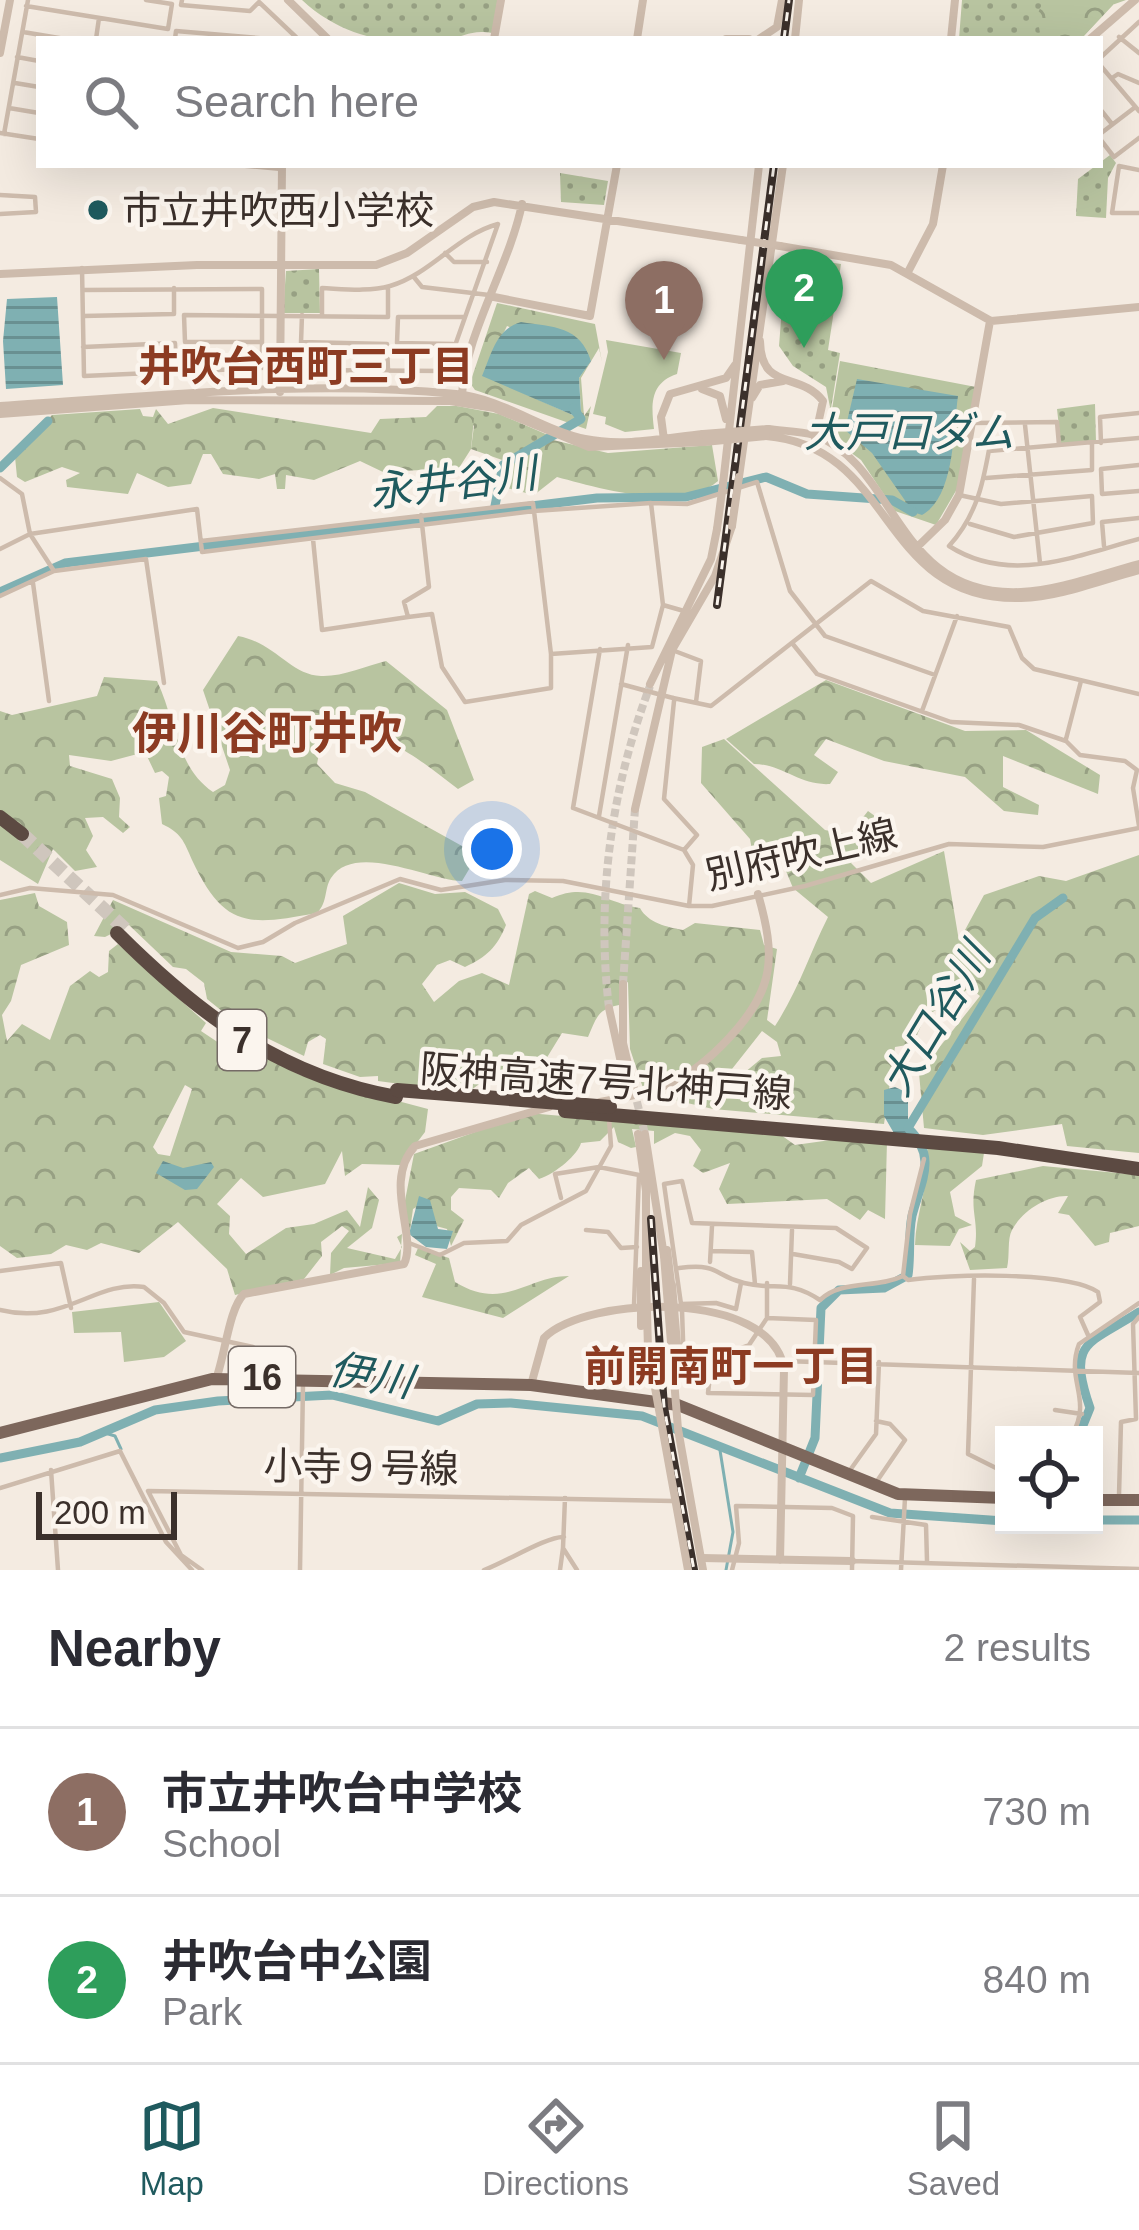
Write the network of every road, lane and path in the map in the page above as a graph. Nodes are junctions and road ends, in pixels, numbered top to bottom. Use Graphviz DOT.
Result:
graph roads {
  1 [pos="10,0"];
  2 [pos="146,0"];
  3 [pos="182,0"];
  4 [pos="288,0"];
  5 [pos="501,0"];
  6 [pos="643,0"];
  7 [pos="783,0"];
  8 [pos="799,0"];
  9 [pos="955,0"];
  10 [pos="1136,0"];
  11 [pos="258,1"];
  12 [pos="27,3"];
  13 [pos="99,18"];
  14 [pos="1139,22"];
  15 [pos="289,31"];
  16 [pos="21,32"];
  17 [pos="46,36"];
  18 [pos="96,36"];
  19 [pos="175,36"];
  20 [pos="235,36"];
  21 [pos="283,36"];
  22 [pos="295,36"];
  23 [pos="325,36"];
  24 [pos="495,36"];
  25 [pos="637,36"];
  26 [pos="764,36"];
  27 [pos="779,36"];
  28 [pos="796,36"];
  29 [pos="951,36"];
  30 [pos="1094,36"];
  31 [pos="1119,37"];
  32 [pos="0,53"];
  33 [pos="1139,53"];
  34 [pos="16,57"];
  35 [pos="1103,58"];
  36 [pos="36,60"];
  37 [pos="1103,66"];
  38 [pos="1111,78"];
  39 [pos="13,82"];
  40 [pos="1139,83"];
  41 [pos="36,86"];
  42 [pos="9,108"];
  43 [pos="1137,110"];
  44 [pos="36,112"];
  45 [pos="1103,113"];
  46 [pos="1112,124"];
  47 [pos="2,133"];
  48 [pos="1103,133"];
  49 [pos="1139,138"];
  50 [pos="36,139"];
  51 [pos="1103,140"];
  52 [pos="282,168"];
  53 [pos="616,168"];
  54 [pos="758,168"];
  55 [pos="783,168"];
  56 [pos="942,168"];
  57 [pos="1139,170"];
  58 [pos="0,196"];
  59 [pos="522,204"];
  60 [pos="1139,212"];
  61 [pos="0,214"];
  62 [pos="608,218"];
  63 [pos="446,253"];
  64 [pos="487,262"];
  65 [pos="281,266"];
  66 [pos="82,268"];
  67 [pos="908,272"];
  68 [pos="0,274"];
  69 [pos="413,275"];
  70 [pos="388,286"];
  71 [pos="174,288"];
  72 [pos="476,289"];
  73 [pos="82,290"];
  74 [pos="762,292"];
  75 [pos="494,297"];
  76 [pos="1139,308"];
  77 [pos="281,315"];
  78 [pos="83,316"];
  79 [pos="262,316"];
  80 [pos="302,316"];
  81 [pos="322,316"];
  82 [pos="464,317"];
  83 [pos="990,321"];
  84 [pos="740,340"];
  85 [pos="261,342"];
  86 [pos="301,342"];
  87 [pos="453,344"];
  88 [pos="83,347"];
  89 [pos="388,370"];
  90 [pos="176,371"];
  91 [pos="784,381"];
  92 [pos="694,387"];
  93 [pos="280,395"];
  94 [pos="462,399"];
  95 [pos="0,410"];
  96 [pos="1139,413"];
  97 [pos="746,416"];
  98 [pos="973,424"];
  99 [pos="1025,425"];
  100 [pos="993,427"];
  101 [pos="1139,439"];
  102 [pos="814,440"];
  103 [pos="664,442"];
  104 [pos="1101,443"];
  105 [pos="1092,444"];
  106 [pos="1060,447"];
  107 [pos="1028,451"];
  108 [pos="988,452"];
  109 [pos="1139,465"];
  110 [pos="0,478"];
  111 [pos="983,478"];
  112 [pos="1030,478"];
  113 [pos="724,484"];
  114 [pos="1139,491"];
  115 [pos="959,495"];
  116 [pos="979,500"];
  117 [pos="1033,502"];
  118 [pos="651,503"];
  119 [pos="534,508"];
  120 [pos="421,515"];
  121 [pos="1139,518"];
  122 [pos="970,524"];
  123 [pos="422,526"];
  124 [pos="30,534"];
  125 [pos="1036,535"];
  126 [pos="313,539"];
  127 [pos="1139,539"];
  128 [pos="201,545"];
  129 [pos="0,548"];
  130 [pos="1104,548"];
  131 [pos="914,551"];
  132 [pos="1040,565"];
  133 [pos="53,567"];
  134 [pos="1139,567"];
  135 [pos="34,584"];
  136 [pos="0,596"];
  137 [pos="663,605"];
  138 [pos="684,611"];
  139 [pos="408,616"];
  140 [pos="957,616"];
  141 [pos="816,624"];
  142 [pos="792,644"];
  143 [pos="628,645"];
  144 [pos="600,649"];
  145 [pos="672,650"];
  146 [pos="550,654"];
  147 [pos="934,676"];
  148 [pos="1081,681"];
  149 [pos="164,683"];
  150 [pos="621,684"];
  151 [pos="647,687"];
  152 [pos="1139,694"];
  153 [pos="674,698"];
  154 [pos="49,701"];
  155 [pos="696,704"];
  156 [pos="922,711"];
  157 [pos="1066,741"];
  158 [pos="635,809"];
  159 [pos="598,816"];
  160 [pos="2,823"];
  161 [pos="1139,827"];
  162 [pos="20,837"];
  163 [pos="683,850"];
  164 [pos="758,894"];
  165 [pos="0,895"];
  166 [pos="689,907"];
  167 [pos="121,931"];
  168 [pos="623,984"];
  169 [pos="609,1008"];
  170 [pos="396,1094"];
  171 [pos="608,1109"];
  172 [pos="844,1130"];
  173 [pos="924,1159"];
  174 [pos="1139,1165"];
  175 [pos="599,1167"];
  176 [pos="655,1190"];
  177 [pos="562,1200"];
  178 [pos="712,1226"];
  179 [pos="792,1228"];
  180 [pos="586,1230"];
  181 [pos="409,1243"];
  182 [pos="637,1247"];
  183 [pos="711,1251"];
  184 [pos="793,1254"];
  185 [pos="710,1264"];
  186 [pos="677,1268"];
  187 [pos="0,1271"];
  188 [pos="643,1273"];
  189 [pos="905,1278"];
  190 [pos="974,1279"];
  191 [pos="741,1282"];
  192 [pos="766,1283"];
  193 [pos="754,1284"];
  194 [pos="790,1284"];
  195 [pos="820,1300"];
  196 [pos="1139,1304"];
  197 [pos="71,1309"];
  198 [pos="0,1310"];
  199 [pos="634,1310"];
  200 [pos="682,1310"];
  201 [pos="1139,1317"];
  202 [pos="767,1318"];
  203 [pos="816,1320"];
  204 [pos="759,1330"];
  205 [pos="1088,1334"];
  206 [pos="231,1339"];
  207 [pos="818,1359"];
  208 [pos="784,1361"];
  209 [pos="879,1361"];
  210 [pos="971,1365"];
  211 [pos="681,1368"];
  212 [pos="708,1368"];
  213 [pos="1076,1369"];
  214 [pos="1138,1373"];
  215 [pos="216,1378"];
  216 [pos="682,1378"];
  217 [pos="299,1379"];
  218 [pos="531,1385"];
  219 [pos="784,1395"];
  220 [pos="656,1402"];
  221 [pos="678,1408"];
  222 [pos="1054,1410"];
  223 [pos="1082,1414"];
  224 [pos="876,1421"];
  225 [pos="1076,1426"];
  226 [pos="0,1433"];
  227 [pos="783,1452"];
  228 [pos="995,1468"];
  229 [pos="51,1470"];
  230 [pos="846,1476"];
  231 [pos="873,1486"];
  232 [pos="0,1488"];
  233 [pos="144,1492"];
  234 [pos="302,1493"];
  235 [pos="565,1498"];
  236 [pos="905,1498"];
  237 [pos="995,1498"];
  238 [pos="1103,1500"];
  239 [pos="1119,1500"];
  240 [pos="1139,1500"];
  241 [pos="673,1501"];
  242 [pos="781,1508"];
  243 [pos="872,1517"];
  244 [pos="902,1524"];
  245 [pos="564,1537"];
  246 [pos="563,1549"];
  247 [pos="702,1558"];
  248 [pos="780,1560"];
  249 [pos="732,1562"];
  250 [pos="927,1563"];
  251 [pos="852,1566"];
  252 [pos="901,1566"];
  253 [pos="992,1568"];
  254 [pos="1084,1569"];
  255 [pos="1139,1569"];
  256 [pos="58,1570"];
  257 [pos="193,1570"];
  258 [pos="202,1570"];
  259 [pos="300,1570"];
  260 [pos="484,1570"];
  261 [pos="560,1570"];
  262 [pos="577,1570"];
  263 [pos="687,1570"];
  264 [pos="704,1570"];
  1 -- 32 [label="street"];
  2 -- 13 [label="street"];
  3 -- 11 [label="street"];
  4 -- 23 [label="street"];
  5 -- 24 [label="street"];
  6 -- 25 [label="street"];
  7 -- 26 [label="street"];
  7 -- 27 [label="street"];
  8 -- 28 [label="street"];
  9 -- 29 [label="street"];
  10 -- 30 [label="street"];
  11 -- 15 [label="street"];
  12 -- 13 [label="street"];
  12 -- 16 [label="street"];
  13 -- 18 [label="street"];
  14 -- 31 [label="street"];
  15 -- 21 [label="street"];
  15 -- 22 [label="street"];
  16 -- 17 [label="street"];
  16 -- 34 [label="street"];
  19 -- 20 [label="street"];
  31 -- 33 [label="street"];
  31 -- 35 [label="street"];
  34 -- 36 [label="street"];
  34 -- 39 [label="street"];
  37 -- 38 [label="street"];
  38 -- 40 [label="street"];
  38 -- 43 [label="street"];
  39 -- 41 [label="street"];
  39 -- 42 [label="street"];
  42 -- 44 [label="street"];
  42 -- 47 [label="street"];
  43 -- 46 [label="street"];
  45 -- 46 [label="street"];
  46 -- 48 [label="street"];
  47 -- 50 [label="street"];
  49 -- 51 [label="street"];
  52 -- 65 [label="street"];
  53 -- 62 [label="street"];
  54 -- 84 [label="street"];
  55 -- 74 [label="street"];
  56 -- 67 [label="street"];
  57 -- 60 [label="street"];
  58 -- 61 [label="street"];
  59 -- 62 [label="street"];
  59 -- 65 [label="street"];
  59 -- 75 [label="street"];
  62 -- 67 [label="street, bridge"];
  62 -- 75 [label="street"];
  63 -- 64 [label="street"];
  63 -- 64 [label="street"];
  63 -- 69 [label="street"];
  64 -- 72 [label="street"];
  65 -- 66 [label="street"];
  65 -- 77 [label="street"];
  66 -- 68 [label="street"];
  66 -- 73 [label="street"];
  67 -- 83 [label="street"];
  69 -- 70 [label="street"];
  69 -- 72 [label="street"];
  70 -- 81 [label="street"];
  70 -- 81 [label="street"];
  71 -- 73 [label="street"];
  71 -- 78 [label="street"];
  71 -- 79 [label="street"];
  72 -- 75 [label="street"];
  72 -- 82 [label="street"];
  73 -- 78 [label="street"];
  74 -- 91 [label="street"];
  74 -- 97 [label="street"];
  75 -- 94 [label="street"];
  76 -- 83 [label="street"];
  77 -- 79 [label="street"];
  77 -- 80 [label="street"];
  77 -- 93 [label="street"];
  78 -- 88 [label="street"];
  79 -- 85 [label="street"];
  79 -- 85 [label="street"];
  80 -- 81 [label="street"];
  80 -- 86 [label="street"];
  82 -- 87 [label="street"];
  82 -- 87 [label="street"];
  83 -- 98 [label="street"];
  84 -- 92 [label="street"];
  84 -- 113 [label="street"];
  85 -- 90 [label="street"];
  86 -- 89 [label="street"];
  86 -- 89 [label="street"];
  87 -- 89 [label="street"];
  88 -- 90 [label="street"];
  88 -- 90 [label="street"];
  91 -- 97 [label="street"];
  91 -- 102 [label="street"];
  92 -- 103 [label="street"];
  92 -- 113 [label="street"];
  93 -- 94 [label="street"];
  93 -- 95 [label="street"];
  94 -- 103 [label="street"];
  96 -- 104 [label="street"];
  97 -- 145 [label="street, bridge"];
  98 -- 100 [label="street"];
  98 -- 115 [label="street"];
  99 -- 100 [label="street"];
  99 -- 106 [label="street"];
  99 -- 107 [label="street"];
  100 -- 108 [label="street"];
  101 -- 104 [label="street"];
  102 -- 103 [label="street, bridge"];
  102 -- 131 [label="street"];
  104 -- 105 [label="street"];
  105 -- 106 [label="street"];
  105 -- 112 [label="street"];
  106 -- 107 [label="street"];
  107 -- 108 [label="street"];
  107 -- 112 [label="street"];
  108 -- 111 [label="street"];
  109 -- 114 [label="street"];
  110 -- 124 [label="street"];
  111 -- 112 [label="street"];
  111 -- 116 [label="street"];
  112 -- 117 [label="street"];
  113 -- 138 [label="street, bridge"];
  115 -- 116 [label="street"];
  115 -- 131 [label="street"];
  116 -- 117 [label="street"];
  116 -- 122 [label="street"];
  117 -- 125 [label="street"];
  117 -- 125 [label="street"];
  118 -- 119 [label="street"];
  118 -- 137 [label="street"];
  118 -- 141 [label="street"];
  119 -- 120 [label="street"];
  119 -- 123 [label="street"];
  119 -- 146 [label="street"];
  120 -- 123 [label="street"];
  120 -- 128 [label="street"];
  121 -- 130 [label="street"];
  122 -- 125 [label="street"];
  122 -- 132 [label="street"];
  123 -- 126 [label="street"];
  123 -- 139 [label="street"];
  124 -- 128 [label="street"];
  124 -- 129 [label="street"];
  124 -- 133 [label="street"];
  125 -- 132 [label="street"];
  126 -- 128 [label="street"];
  126 -- 139 [label="street"];
  127 -- 130 [label="street"];
  130 -- 132 [label="street"];
  131 -- 134 [label="street"];
  133 -- 135 [label="street"];
  133 -- 149 [label="street"];
  135 -- 136 [label="street"];
  135 -- 154 [label="street"];
  137 -- 138 [label="street"];
  137 -- 143 [label="street"];
  138 -- 151 [label="street"];
  139 -- 146 [label="street"];
  140 -- 141 [label="street"];
  140 -- 147 [label="street"];
  140 -- 148 [label="street"];
  141 -- 142 [label="street"];
  141 -- 147 [label="street"];
  142 -- 155 [label="street"];
  142 -- 156 [label="street"];
  143 -- 144 [label="street"];
  143 -- 150 [label="street"];
  144 -- 146 [label="street"];
  144 -- 159 [label="street"];
  145 -- 155 [label="street"];
  145 -- 158 [label="street"];
  147 -- 156 [label="street"];
  148 -- 152 [label="street"];
  148 -- 157 [label="street"];
  150 -- 151 [label="street"];
  150 -- 159 [label="street"];
  151 -- 153 [label="street, bridge"];
  153 -- 155 [label="street"];
  153 -- 163 [label="street"];
  156 -- 157 [label="street"];
  157 -- 161 [label="street"];
  159 -- 163 [label="street"];
  160 -- 162 [label="highway"];
  161 -- 164 [label="street, 別府吹上線"];
  163 -- 166 [label="street"];
  164 -- 166 [label="street, 別府吹上線"];
  164 -- 171 [label="street"];
  165 -- 166 [label="street, 別府吹上線"];
  167 -- 170 [label="highway, 阪神高速7号北神戸線 / 7"];
  168 -- 169 [label="street"];
  170 -- 171 [label="highway, 阪神高速7号北神戸線 / 7, bridge"];
  170 -- 172 [label="highway, 阪神高速7号北神戸線 / 7, bridge"];
  171 -- 172 [label="highway, 阪神高速7号北神戸線 / 7"];
  171 -- 175 [label="street"];
  171 -- 181 [label="street"];
  172 -- 174 [label="highway, 阪神高速7号北神戸線 / 7"];
  173 -- 189 [label="street"];
  175 -- 177 [label="street"];
  175 -- 177 [label="street"];
  175 -- 182 [label="street"];
  176 -- 188 [label="street"];
  176 -- 211 [label="street, bridge"];
  176 -- 264 [label="street, bridge"];
  177 -- 181 [label="street"];
  178 -- 179 [label="street"];
  178 -- 183 [label="street"];
  178 -- 186 [label="street"];
  179 -- 184 [label="street"];
  179 -- 184 [label="street"];
  180 -- 182 [label="street"];
  181 -- 206 [label="street"];
  182 -- 199 [label="street"];
  183 -- 185 [label="street"];
  183 -- 193 [label="street"];
  184 -- 194 [label="street"];
  185 -- 186 [label="street"];
  185 -- 191 [label="street"];
  186 -- 191 [label="street"];
  187 -- 197 [label="street"];
  188 -- 220 [label="street, bridge"];
  188 -- 263 [label="street, bridge"];
  189 -- 190 [label="street"];
  189 -- 195 [label="street"];
  190 -- 205 [label="street"];
  190 -- 210 [label="street"];
  191 -- 193 [label="street"];
  192 -- 193 [label="street"];
  192 -- 194 [label="street"];
  192 -- 202 [label="street"];
  194 -- 195 [label="street"];
  195 -- 203 [label="street"];
  196 -- 205 [label="street"];
  197 -- 198 [label="street"];
  197 -- 206 [label="street"];
  199 -- 200 [label="street"];
  199 -- 218 [label="street"];
  200 -- 204 [label="street"];
  200 -- 211 [label="street"];
  201 -- 214 [label="street"];
  202 -- 203 [label="street"];
  202 -- 204 [label="street"];
  203 -- 207 [label="street"];
  204 -- 208 [label="street"];
  204 -- 212 [label="street"];
  205 -- 213 [label="street"];
  206 -- 215 [label="street"];
  206 -- 217 [label="street"];
  207 -- 208 [label="street"];
  207 -- 209 [label="street"];
  207 -- 219 [label="street"];
  208 -- 219 [label="street"];
  209 -- 210 [label="street"];
  209 -- 224 [label="street"];
  210 -- 213 [label="street"];
  210 -- 228 [label="street"];
  211 -- 212 [label="street"];
  211 -- 216 [label="street"];
  211 -- 221 [label="street"];
  212 -- 219 [label="street"];
  213 -- 214 [label="street"];
  213 -- 223 [label="street"];
  214 -- 239 [label="street"];
  215 -- 217 [label="main road, 16"];
  215 -- 226 [label="main road, 16"];
  217 -- 218 [label="main road, 16"];
  217 -- 234 [label="street"];
  218 -- 220 [label="main road, 16"];
  219 -- 227 [label="street"];
  220 -- 221 [label="main road, 16"];
  220 -- 241 [label="street, bridge"];
  221 -- 227 [label="main road, 16"];
  221 -- 247 [label="street, bridge"];
  222 -- 223 [label="street"];
  223 -- 225 [label="street"];
  224 -- 230 [label="street"];
  224 -- 231 [label="street"];
  227 -- 230 [label="main road, 16"];
  227 -- 242 [label="street"];
  229 -- 232 [label="street"];
  229 -- 233 [label="street"];
  229 -- 256 [label="street"];
  230 -- 231 [label="main road, 16"];
  231 -- 236 [label="main road, 16"];
  233 -- 234 [label="street, 小寺９号線"];
  233 -- 257 [label="street"];
  233 -- 258 [label="street"];
  234 -- 235 [label="street, 小寺９号線"];
  234 -- 259 [label="street"];
  235 -- 241 [label="street, 小寺９号線"];
  235 -- 245 [label="street"];
  236 -- 237 [label="main road, 16"];
  236 -- 244 [label="street"];
  238 -- 239 [label="main road"];
  239 -- 240 [label="main road"];
  241 -- 263 [label="street"];
  242 -- 248 [label="street"];
  242 -- 249 [label="street"];
  242 -- 251 [label="street"];
  243 -- 244 [label="street"];
  244 -- 250 [label="street"];
  244 -- 252 [label="street"];
  245 -- 246 [label="street"];
  245 -- 260 [label="street"];
  246 -- 261 [label="street"];
  246 -- 262 [label="street"];
  247 -- 249 [label="street"];
  247 -- 264 [label="street"];
  248 -- 249 [label="street"];
  248 -- 251 [label="street"];
  250 -- 252 [label="street"];
  250 -- 253 [label="street"];
  251 -- 252 [label="street"];
  253 -- 254 [label="street"];
  254 -- 255 [label="street"];
}
